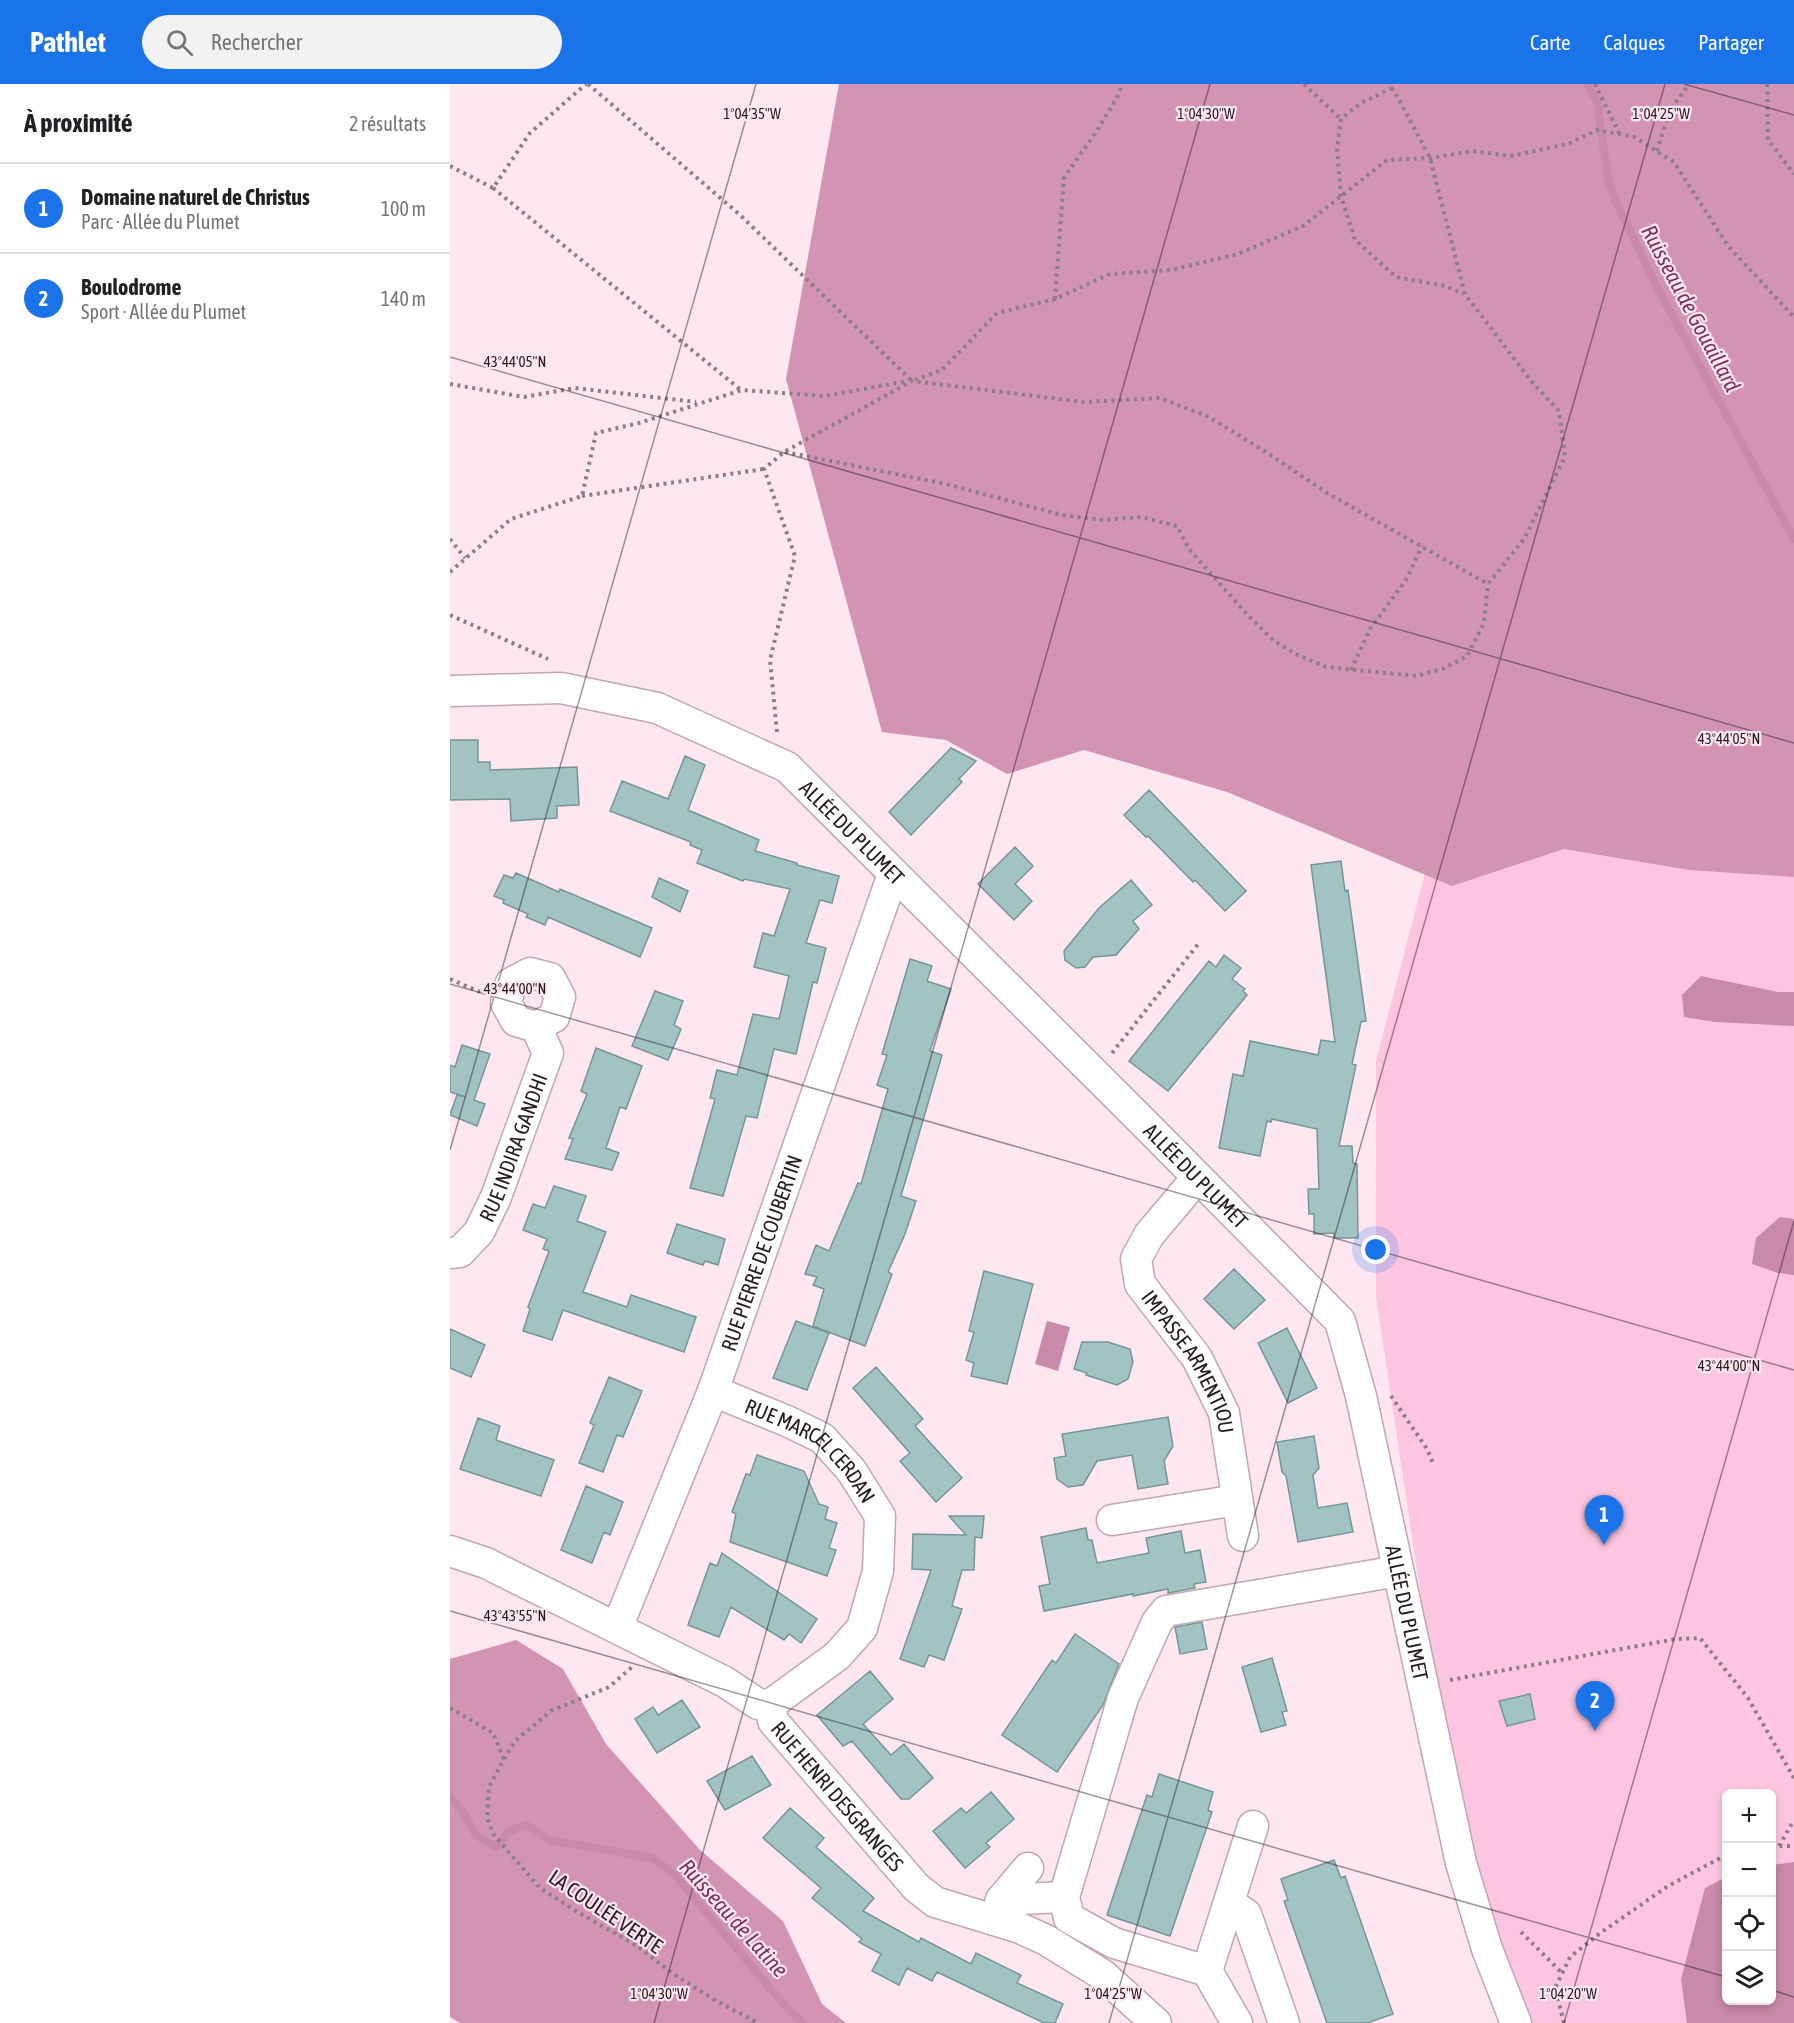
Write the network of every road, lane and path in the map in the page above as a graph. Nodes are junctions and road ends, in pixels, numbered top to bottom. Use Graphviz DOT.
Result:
graph roads {
  1 [pos="587,84"];
  2 [pos="1122,84"];
  3 [pos="1304,84"];
  4 [pos="1595,84"];
  5 [pos="1689,84"];
  6 [pos="1767,84"];
  7 [pos="1390,86"];
  8 [pos="1341,119"];
  9 [pos="1619,134"];
  10 [pos="1657,151"];
  11 [pos="1430,158"];
  12 [pos="450,166"];
  13 [pos="1794,174"];
  14 [pos="493,188"];
  15 [pos="1341,196"];
  16 [pos="1465,294"];
  17 [pos="1054,299"];
  18 [pos="1794,317"];
  19 [pos="912,381"];
  20 [pos="450,384"];
  21 [pos="742,390"];
  22 [pos="699,402"];
  23 [pos="784,452"];
  24 [pos="764,469"];
  25 [pos="582,496"];
  26 [pos="450,539"];
  27 [pos="1422,546"];
  28 [pos="465,558"];
  29 [pos="450,572"];
  30 [pos="1488,584"];
  31 [pos="1351,670"];
  32 [pos="450,691"];
  33 [pos="780,764"];
  34 [pos="893,874"];
  35 [pos="1199,943"];
  36 [pos="536,1027"];
  37 [pos="1109,1056"];
  38 [pos="1197,1178"];
  39 [pos="450,1252"];
  40 [pos="713,1391"];
  41 [pos="1237,1500"];
  42 [pos="1112,1521"];
  43 [pos="1243,1536"];
  44 [pos="450,1551"];
  45 [pos="1398,1571"];
  46 [pos="617,1628"];
  47 [pos="655,1647"];
  48 [pos="1423,1685"];
  49 [pos="770,1705"];
  50 [pos="450,1708"];
  51 [pos="504,1759"];
  52 [pos="1794,1778"];
  53 [pos="1794,1820"];
  54 [pos="1253,1826"];
  55 [pos="1779,1846"];
  56 [pos="1794,1846"];
  57 [pos="1722,1857"];
  58 [pos="1028,1868"];
  59 [pos="1064,1897"];
  60 [pos="1229,1903"];
  61 [pos="998,1910"];
  62 [pos="1521,1932"];
  63 [pos="1207,1971"];
  64 [pos="1562,1973"];
  65 [pos="758,2023"];
  66 [pos="1156,2023"];
  67 [pos="1236,2023"];
  68 [pos="1284,2023"];
  69 [pos="1516,2023"];
  70 [pos="1564,2023"];
  1 -- 14 [label="path"];
  1 -- 19 [label="path"];
  2 -- 17 [label="path"];
  3 -- 8 [label="path"];
  4 -- 9 [label="path"];
  5 -- 10 [label="path"];
  6 -- 13 [label="path"];
  7 -- 8 [label="path"];
  7 -- 11 [label="path"];
  8 -- 15 [label="path"];
  9 -- 10 [label="path"];
  9 -- 11 [label="path"];
  10 -- 18 [label="path"];
  11 -- 15 [label="path"];
  11 -- 16 [label="path"];
  12 -- 14 [label="path"];
  14 -- 21 [label="path"];
  15 -- 16 [label="path"];
  15 -- 17 [label="path"];
  16 -- 30 [label="path"];
  17 -- 19 [label="path"];
  19 -- 21 [label="path"];
  19 -- 23 [label="path"];
  19 -- 27 [label="path"];
  20 -- 22 [label="path"];
  21 -- 22 [label="path"];
  22 -- 25 [label="path"];
  23 -- 24 [label="path"];
  23 -- 31 [label="path"];
  24 -- 25 [label="path"];
  24 -- 33 [label="path"];
  25 -- 28 [label="path"];
  26 -- 28 [label="path"];
  27 -- 30 [label="path"];
  27 -- 31 [label="path"];
  28 -- 29 [label="path"];
  30 -- 31 [label="path"];
  32 -- 33 [label="street, ALLÉE DU PLUMET"];
  33 -- 34 [label="street, ALLÉE DU PLUMET"];
  34 -- 38 [label="street, ALLÉE DU PLUMET"];
  34 -- 40 [label="street, RUE PIERRE DE COUBERTIN"];
  35 -- 37 [label="path"];
  36 -- 39 [label="street, RUE INDIRA GANDHI"];
  38 -- 41 [label="street, IMPASSE ARMENTIOU"];
  38 -- 45 [label="street, ALLÉE DU PLUMET"];
  40 -- 46 [label="street, RUE PIERRE DE COUBERTIN"];
  40 -- 49 [label="street, RUE MARCEL CERDAN"];
  41 -- 42 [label="street"];
  41 -- 43 [label="street, IMPASSE ARMENTIOU"];
  44 -- 46 [label="street, RUE HENRI DESGRANGES"];
  45 -- 48 [label="street, ALLÉE DU PLUMET"];
  45 -- 59 [label="street"];
  46 -- 47 [label="street, RUE HENRI DESGRANGES"];
  47 -- 49 [label="street, RUE HENRI DESGRANGES"];
  47 -- 51 [label="path, LA COULÉE VERTE"];
  48 -- 52 [label="path"];
  48 -- 69 [label="street, ALLÉE DU PLUMET"];
  49 -- 61 [label="street, RUE HENRI DESGRANGES"];
  50 -- 51 [label="path"];
  51 -- 65 [label="path, LA COULÉE VERTE"];
  53 -- 55 [label="path"];
  54 -- 60 [label="street"];
  55 -- 56 [label="path"];
  57 -- 64 [label="path"];
  58 -- 61 [label="street"];
  59 -- 61 [label="street"];
  59 -- 63 [label="street"];
  60 -- 63 [label="street"];
  60 -- 68 [label="street"];
  61 -- 66 [label="street, RUE HENRI DESGRANGES"];
  62 -- 64 [label="path"];
  63 -- 67 [label="street"];
  64 -- 70 [label="path"];
}
